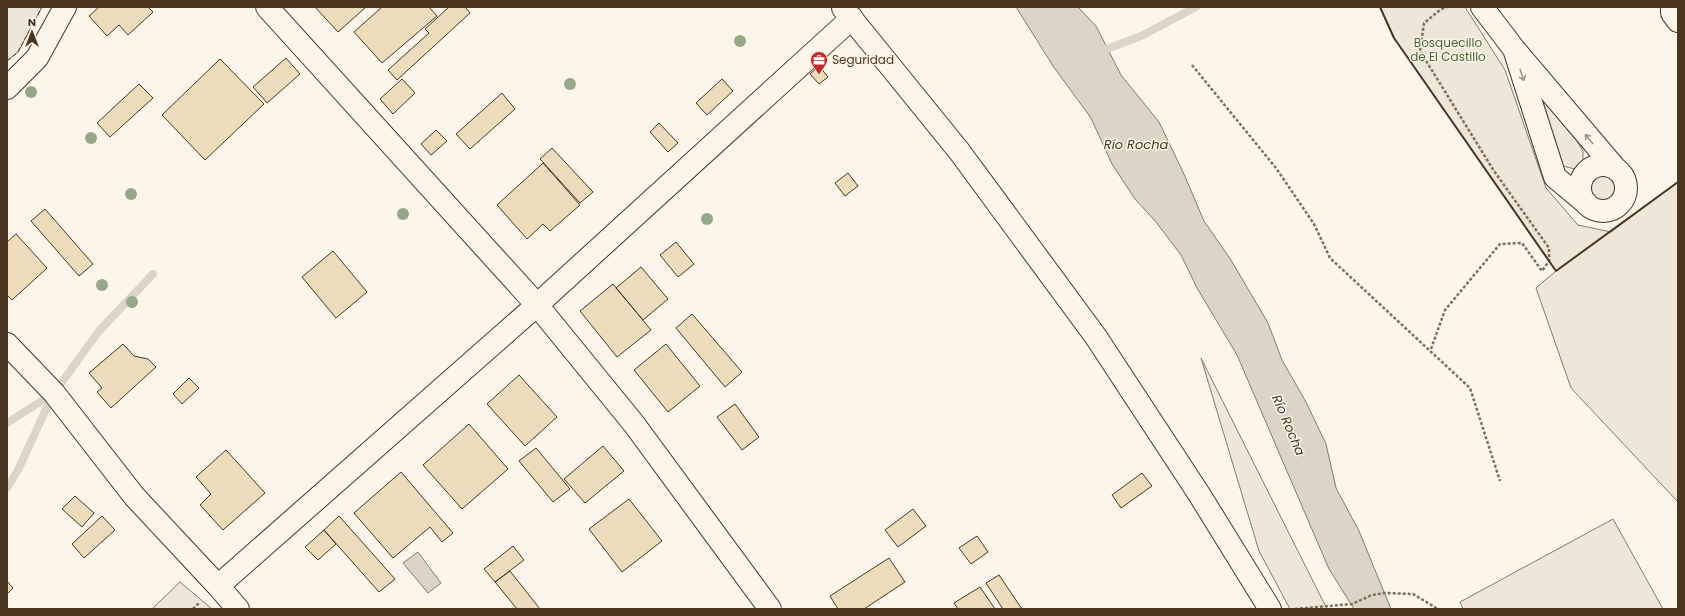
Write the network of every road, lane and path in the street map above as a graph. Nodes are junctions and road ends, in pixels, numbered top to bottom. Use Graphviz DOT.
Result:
graph roads {
  1 [pos="65,7"];
  2 [pos="267,7"];
  3 [pos="1447,7"];
  4 [pos="1482,7"];
  5 [pos="1672,7"];
  6 [pos="847,12"];
  7 [pos="1678,21"];
  8 [pos="1514,49"];
  9 [pos="1192,65"];
  10 [pos="7,88"];
  11 [pos="1615,168"];
  12 [pos="1586,203"];
  13 [pos="537,305"];
  14 [pos="7,344"];
  15 [pos="1431,350"];
  16 [pos="1500,481"];
  17 [pos="218,586"];
  18 [pos="238,609"];
  19 [pos="770,609"];
  20 [pos="1270,609"];
  21 [pos="1295,609"];
  22 [pos="1438,609"];
  1 -- 10 [label="street"];
  2 -- 13 [label="street"];
  3 -- 15 [label="path"];
  4 -- 8 [label="street"];
  5 -- 7 [label="street"];
  6 -- 13 [label="street"];
  6 -- 20 [label="street"];
  11 -- 8 [label="street, one-way"];
  8 -- 12 [label="street, one-way"];
  9 -- 15 [label="path"];
  11 -- 12 [label="street"];
  11 -- 12 [label="street"];
  13 -- 17 [label="street"];
  13 -- 19 [label="street"];
  14 -- 17 [label="street"];
  15 -- 16 [label="path"];
  17 -- 18 [label="street"];
  21 -- 22 [label="path"];
}
